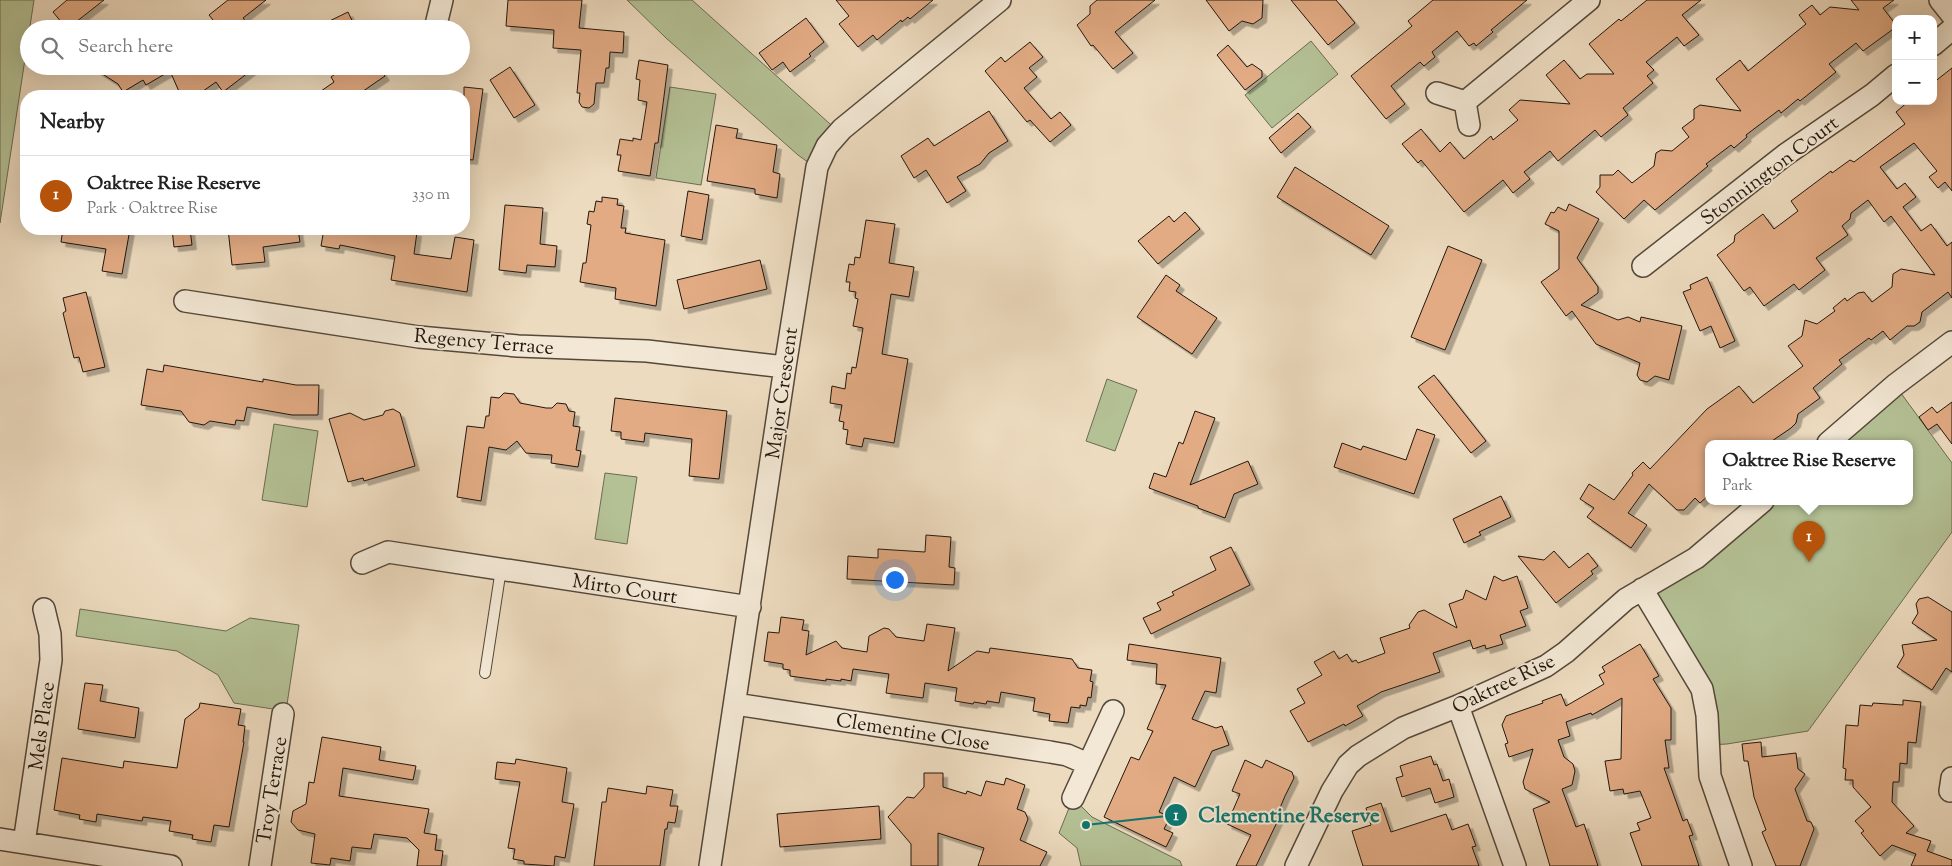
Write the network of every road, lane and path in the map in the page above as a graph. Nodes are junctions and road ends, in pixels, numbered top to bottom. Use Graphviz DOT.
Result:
graph roads {
  1 [pos="442,0"];
  2 [pos="1000,0"];
  3 [pos="1589,0"];
  4 [pos="1940,0"];
  5 [pos="1952,15"];
  6 [pos="437,20"];
  7 [pos="1952,29"];
  8 [pos="1937,42"];
  9 [pos="1892,78"];
  10 [pos="1437,93"];
  11 [pos="1465,102"];
  12 [pos="1469,125"];
  13 [pos="1643,266"];
  14 [pos="185,301"];
  15 [pos="1952,342"];
  16 [pos="785,367"];
  17 [pos="1831,440"];
  18 [pos="1758,505"];
  19 [pos="362,563"];
  20 [pos="501,569"];
  21 [pos="1642,589"];
  22 [pos="750,607"];
  23 [pos="44,609"];
  24 [pos="485,673"];
  25 [pos="735,704"];
  26 [pos="1458,706"];
  27 [pos="1114,711"];
  28 [pos="283,714"];
  29 [pos="1088,764"];
  30 [pos="1073,798"];
  31 [pos="0,840"];
  32 [pos="24,843"];
  33 [pos="164,865"];
  34 [pos="260,866"];
  35 [pos="710,866"];
  36 [pos="1296,866"];
  37 [pos="1515,866"];
  38 [pos="1741,866"];
  1 -- 6 [label="street"];
  2 -- 16 [label="street, Major Crescent"];
  3 -- 11 [label="street"];
  4 -- 5 [label="street"];
  7 -- 8 [label="street"];
  9 -- 13 [label="street, Stonnington Court"];
  10 -- 11 [label="street"];
  11 -- 12 [label="street"];
  14 -- 16 [label="street, Regency Terrace"];
  15 -- 17 [label="street"];
  16 -- 22 [label="street, Major Crescent"];
  18 -- 21 [label="street, Oaktree Rise"];
  19 -- 20 [label="street, Mirto Court"];
  20 -- 22 [label="street, Mirto Court"];
  20 -- 24 [label="lane"];
  21 -- 26 [label="street, Oaktree Rise"];
  21 -- 38 [label="street"];
  22 -- 25 [label="street, Major Crescent"];
  23 -- 32 [label="street, Mels Place"];
  25 -- 29 [label="street, Clementine Close"];
  25 -- 35 [label="street, Major Crescent"];
  26 -- 36 [label="street, Oaktree Rise"];
  26 -- 37 [label="street"];
  27 -- 29 [label="street"];
  28 -- 34 [label="street, Troy Terrace"];
  29 -- 30 [label="street"];
  31 -- 32 [label="street"];
  32 -- 33 [label="street"];
}
